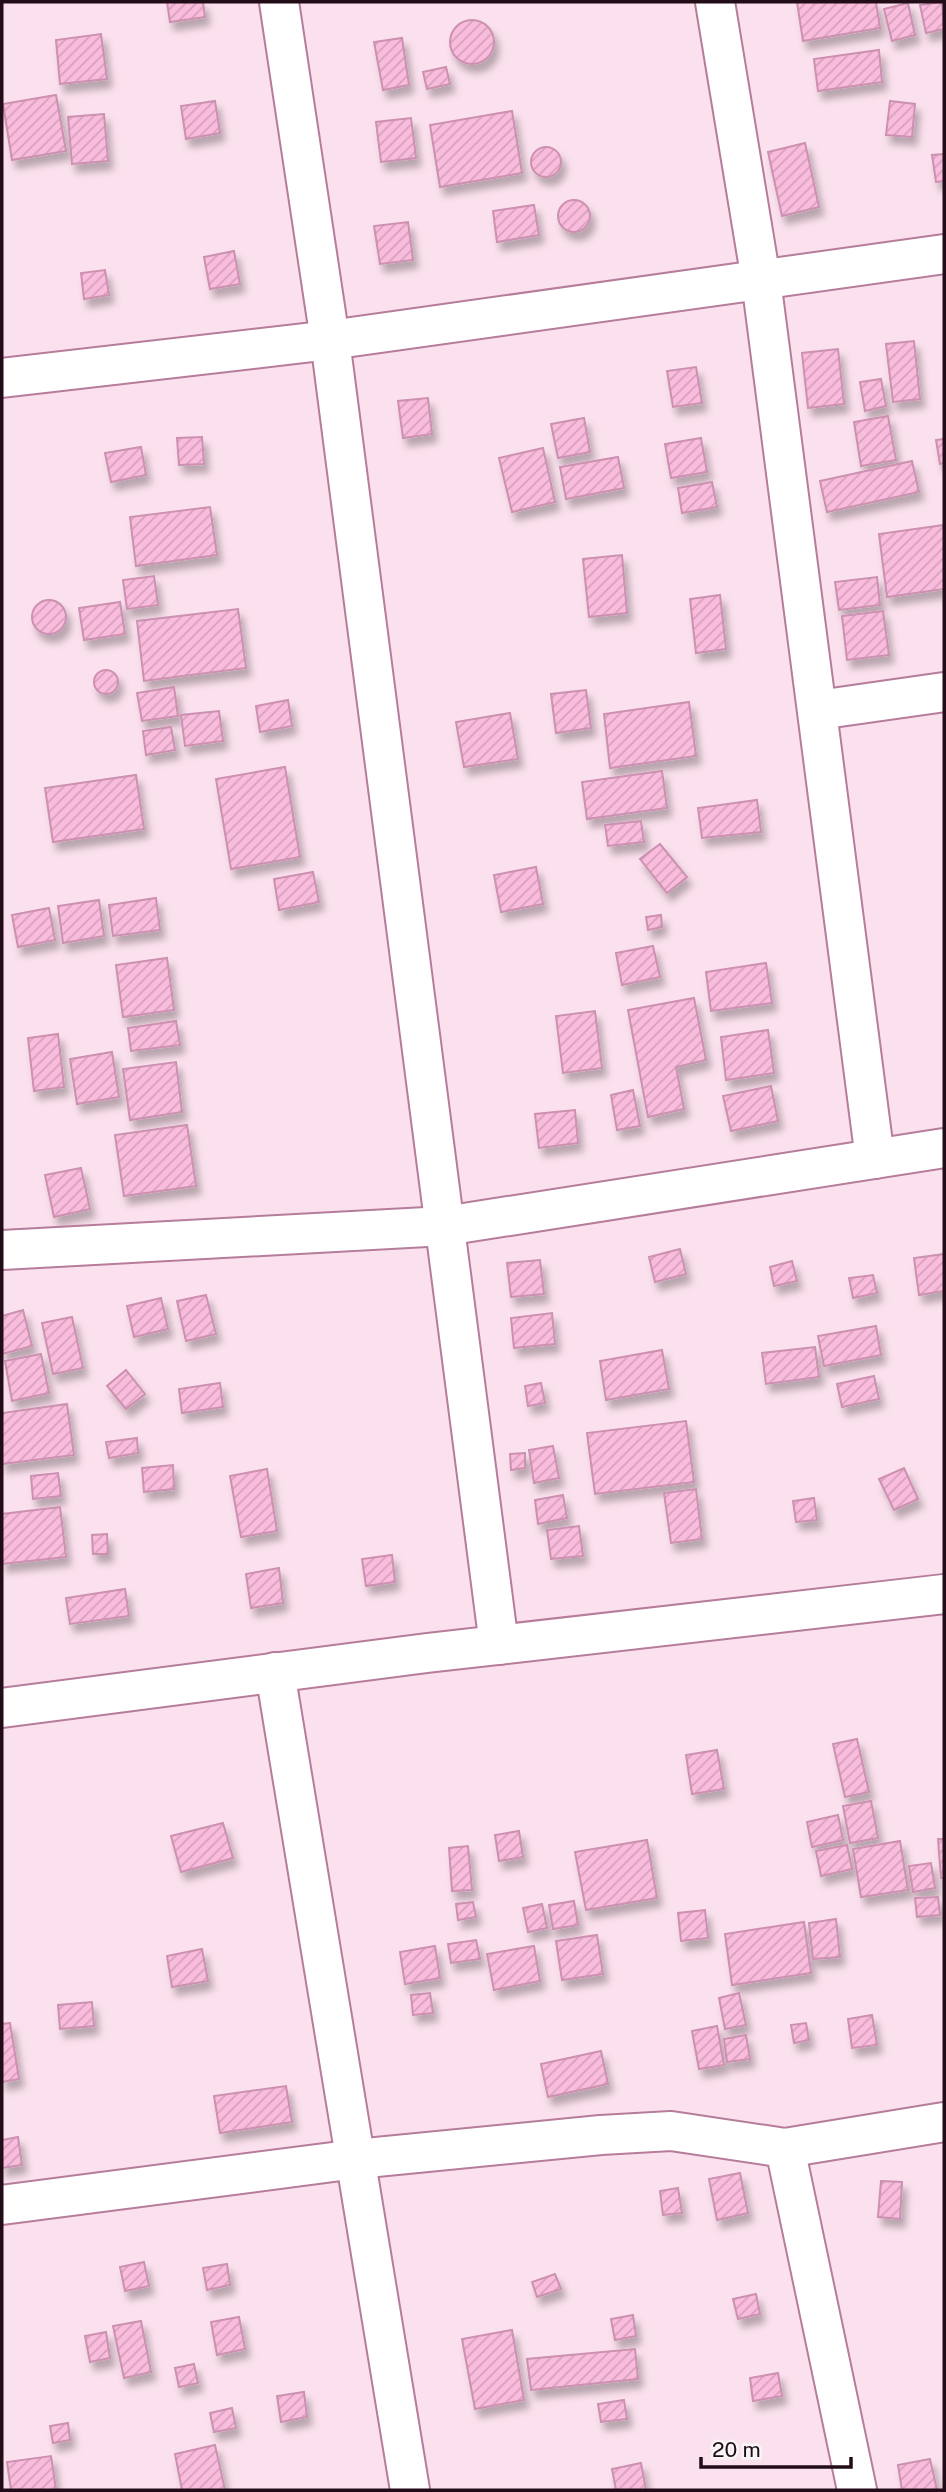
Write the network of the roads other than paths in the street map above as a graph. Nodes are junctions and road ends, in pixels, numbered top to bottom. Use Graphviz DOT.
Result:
graph roads {
  1 [pos="279,2"];
  2 [pos="715,2"];
  3 [pos="944,254"];
  4 [pos="761,280"];
  5 [pos="330,340"];
  6 [pos="2,378"];
  7 [pos="944,692"];
  8 [pos="818,710"];
  9 [pos="944,1148"];
  10 [pos="875,1158"];
  11 [pos="445,1226"];
  12 [pos="2,1250"];
  13 [pos="944,1594"];
  14 [pos="499,1645"];
  15 [pos="275,1672"];
  16 [pos="2,1707"];
  17 [pos="944,2122"];
  18 [pos="785,2148"];
  19 [pos="356,2159"];
  20 [pos="2,2205"];
  21 [pos="410,2490"];
  22 [pos="857,2490"];
  1 -- 5 [label="street"];
  2 -- 4 [label="street"];
  3 -- 4 [label="street"];
  4 -- 5 [label="street"];
  4 -- 8 [label="street"];
  5 -- 6 [label="street"];
  5 -- 11 [label="street"];
  7 -- 8 [label="street"];
  8 -- 10 [label="street"];
  9 -- 10 [label="street"];
  10 -- 11 [label="street"];
  11 -- 12 [label="street"];
  11 -- 14 [label="street"];
  13 -- 14 [label="street"];
  14 -- 15 [label="street"];
  15 -- 16 [label="street"];
  15 -- 19 [label="street"];
  17 -- 18 [label="street"];
  18 -- 19 [label="street"];
  18 -- 22 [label="street"];
  19 -- 20 [label="street"];
  19 -- 21 [label="street"];
}
